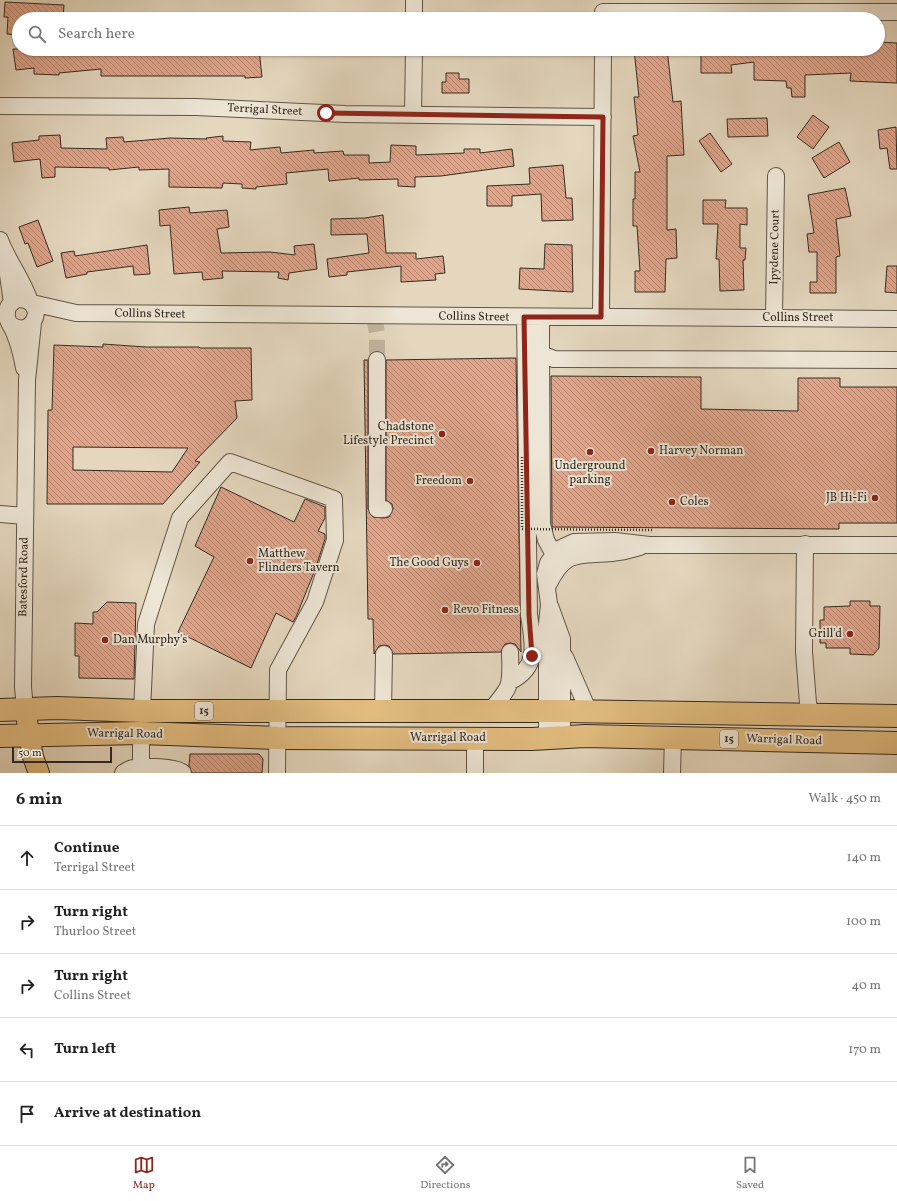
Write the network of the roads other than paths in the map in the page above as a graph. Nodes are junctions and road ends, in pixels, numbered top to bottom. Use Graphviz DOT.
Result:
graph roads {
  1 [pos="414,0"];
  2 [pos="603,10"];
  3 [pos="414,12"];
  4 [pos="897,12"];
  5 [pos="414,56"];
  6 [pos="603,56"];
  7 [pos="0,106"];
  8 [pos="413,114"];
  9 [pos="603,117"];
  10 [pos="776,176"];
  11 [pos="3,246"];
  12 [pos="31,303"];
  13 [pos="7,304"];
  14 [pos="76,313"];
  15 [pos="524,317"];
  16 [pos="541,317"];
  17 [pos="601,317"];
  18 [pos="774,318"];
  19 [pos="897,319"];
  20 [pos="34,322"];
  21 [pos="7,323"];
  22 [pos="541,354"];
  23 [pos="377,360"];
  24 [pos="897,360"];
  25 [pos="27,380"];
  26 [pos="384,509"];
  27 [pos="0,514"];
  28 [pos="25,516"];
  29 [pos="652,537"];
  30 [pos="805,544"];
  31 [pos="897,545"];
  32 [pos="554,553"];
  33 [pos="548,586"];
  34 [pos="549,604"];
  35 [pos="562,648"];
  36 [pos="510,652"];
  37 [pos="384,654"];
  38 [pos="511,681"];
  39 [pos="25,709"];
  40 [pos="0,710"];
  41 [pos="142,711"];
  42 [pos="278,711"];
  43 [pos="383,711"];
  44 [pos="490,711"];
  45 [pos="554,711"];
  46 [pos="589,712"];
  47 [pos="801,714"];
  48 [pos="897,716"];
  49 [pos="141,733"];
  50 [pos="29,735"];
  51 [pos="0,736"];
  52 [pos="673,737"];
  53 [pos="278,738"];
  54 [pos="475,738"];
  55 [pos="554,738"];
  56 [pos="897,743"];
  57 [pos="141,767"];
  58 [pos="175,771"];
  59 [pos="39,773"];
  60 [pos="123,773"];
  61 [pos="277,773"];
  62 [pos="475,773"];
  63 [pos="672,773"];
  1 -- 3 [label="street"];
  2 -- 4 [label="street"];
  5 -- 8 [label="street"];
  6 -- 9 [label="street"];
  7 -- 8 [label="street, Terrigal Street"];
  8 -- 9 [label="street, Terrigal Street"];
  9 -- 17 [label="street"];
  10 -- 18 [label="street, Ipydene Court"];
  11 -- 12 [label="street"];
  11 -- 13 [label="street"];
  12 -- 13 [label="street"];
  12 -- 14 [label="street, Collins Street"];
  12 -- 20 [label="street"];
  13 -- 21 [label="street"];
  14 -- 15 [label="street, Collins Street"];
  14 -- 20 [label="street, Collins Street"];
  15 -- 16 [label="street, Collins Street"];
  15 -- 38 [label="street"];
  16 -- 17 [label="street, Collins Street"];
  16 -- 22 [label="street"];
  17 -- 18 [label="street, Collins Street"];
  18 -- 19 [label="street, Collins Street"];
  20 -- 21 [label="street"];
  20 -- 25 [label="street, Batesford Road"];
  21 -- 25 [label="street, Batesford Road"];
  22 -- 24 [label="street"];
  22 -- 32 [label="street"];
  23 -- 26 [label="street"];
  25 -- 28 [label="street, Batesford Road"];
  27 -- 28 [label="street"];
  28 -- 39 [label="street, Batesford Road"];
  29 -- 30 [label="street"];
  29 -- 32 [label="street"];
  29 -- 33 [label="street"];
  30 -- 31 [label="street"];
  30 -- 47 [label="street"];
  32 -- 33 [label="street"];
  33 -- 34 [label="street"];
  34 -- 35 [label="street"];
  34 -- 45 [label="street"];
  35 -- 45 [label="street"];
  35 -- 46 [label="street"];
  36 -- 38 [label="street"];
  37 -- 43 [label="street"];
  38 -- 44 [label="street"];
  39 -- 40 [label="highway, Warrigal Road / 15"];
  39 -- 41 [label="highway, Warrigal Road / 15"];
  39 -- 50 [label="main road, Batesford Road"];
  41 -- 42 [label="highway, Warrigal Road / 15"];
  41 -- 42 [label="street"];
  42 -- 43 [label="highway, Warrigal Road / 15"];
  42 -- 53 [label="street"];
  43 -- 44 [label="highway, Warrigal Road / 15"];
  44 -- 45 [label="highway, Warrigal Road / 15"];
  45 -- 46 [label="highway, Warrigal Road / 15"];
  45 -- 55 [label="street"];
  46 -- 47 [label="highway, Warrigal Road / 15"];
  47 -- 48 [label="highway, Warrigal Road / 15"];
  49 -- 50 [label="highway, Warrigal Road / 15"];
  49 -- 53 [label="highway, Warrigal Road / 15"];
  49 -- 57 [label="street"];
  50 -- 51 [label="highway, Warrigal Road / 15"];
  50 -- 59 [label="main road, Batesford Road"];
  52 -- 55 [label="highway, Warrigal Road / 15"];
  52 -- 56 [label="highway, Warrigal Road / 15"];
  52 -- 63 [label="street"];
  53 -- 54 [label="highway, Warrigal Road / 15"];
  53 -- 61 [label="street"];
  54 -- 55 [label="highway, Warrigal Road / 15"];
  54 -- 62 [label="street"];
  57 -- 58 [label="street"];
  57 -- 60 [label="street"];
}
